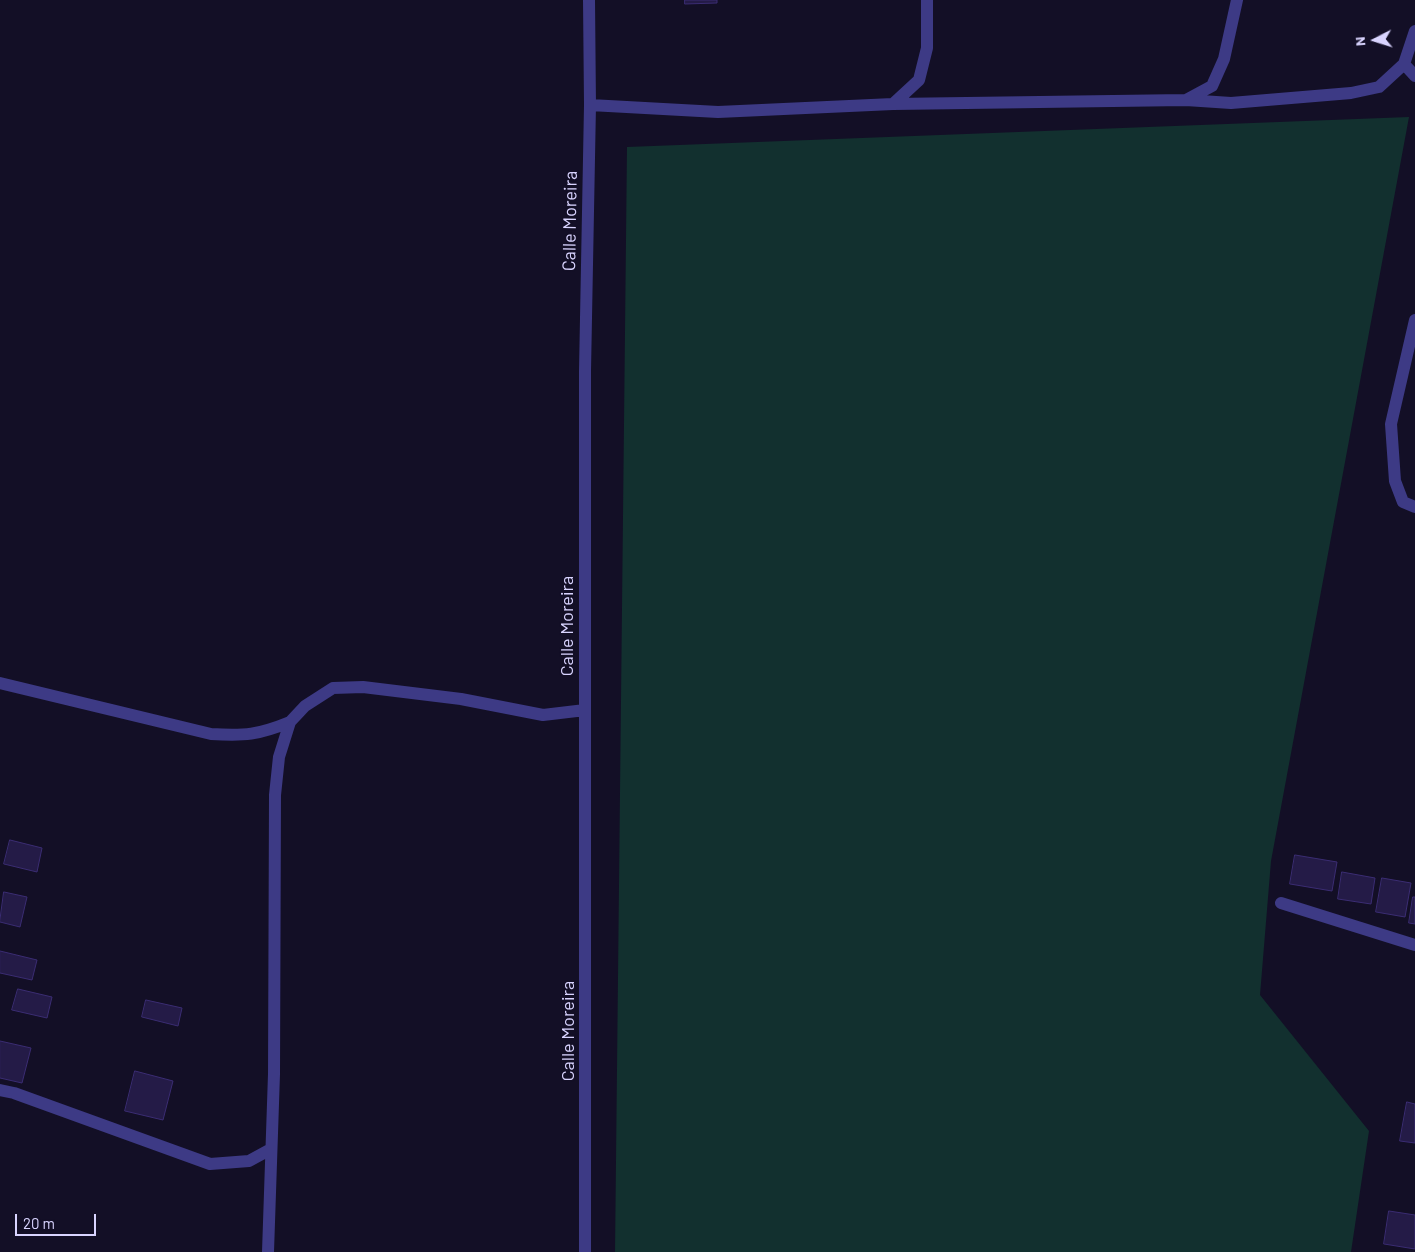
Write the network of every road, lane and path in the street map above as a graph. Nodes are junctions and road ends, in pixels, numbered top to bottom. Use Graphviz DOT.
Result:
graph roads {
  1 [pos="589,0"];
  2 [pos="927,0"];
  3 [pos="1237,0"];
  4 [pos="1415,31"];
  5 [pos="1404,64"];
  6 [pos="1415,76"];
  7 [pos="1186,100"];
  8 [pos="893,104"];
  9 [pos="590,105"];
  10 [pos="1415,320"];
  11 [pos="1415,507"];
  12 [pos="0,683"];
  13 [pos="585,710"];
  14 [pos="290,722"];
  15 [pos="1281,903"];
  16 [pos="1415,945"];
  17 [pos="0,1090"];
  18 [pos="271,1149"];
  19 [pos="268,1252"];
  20 [pos="585,1252"];
  1 -- 9 [label="street, Calle Moreira"];
  2 -- 8 [label="street"];
  3 -- 7 [label="street"];
  4 -- 5 [label="street"];
  5 -- 6 [label="street"];
  5 -- 7 [label="street"];
  7 -- 8 [label="street"];
  8 -- 9 [label="street"];
  9 -- 13 [label="street, Calle Moreira"];
  10 -- 11 [label="street"];
  12 -- 14 [label="street"];
  13 -- 14 [label="street"];
  13 -- 20 [label="street, Calle Moreira"];
  14 -- 18 [label="street"];
  15 -- 16 [label="street"];
  17 -- 18 [label="street"];
  18 -- 19 [label="street"];
}
